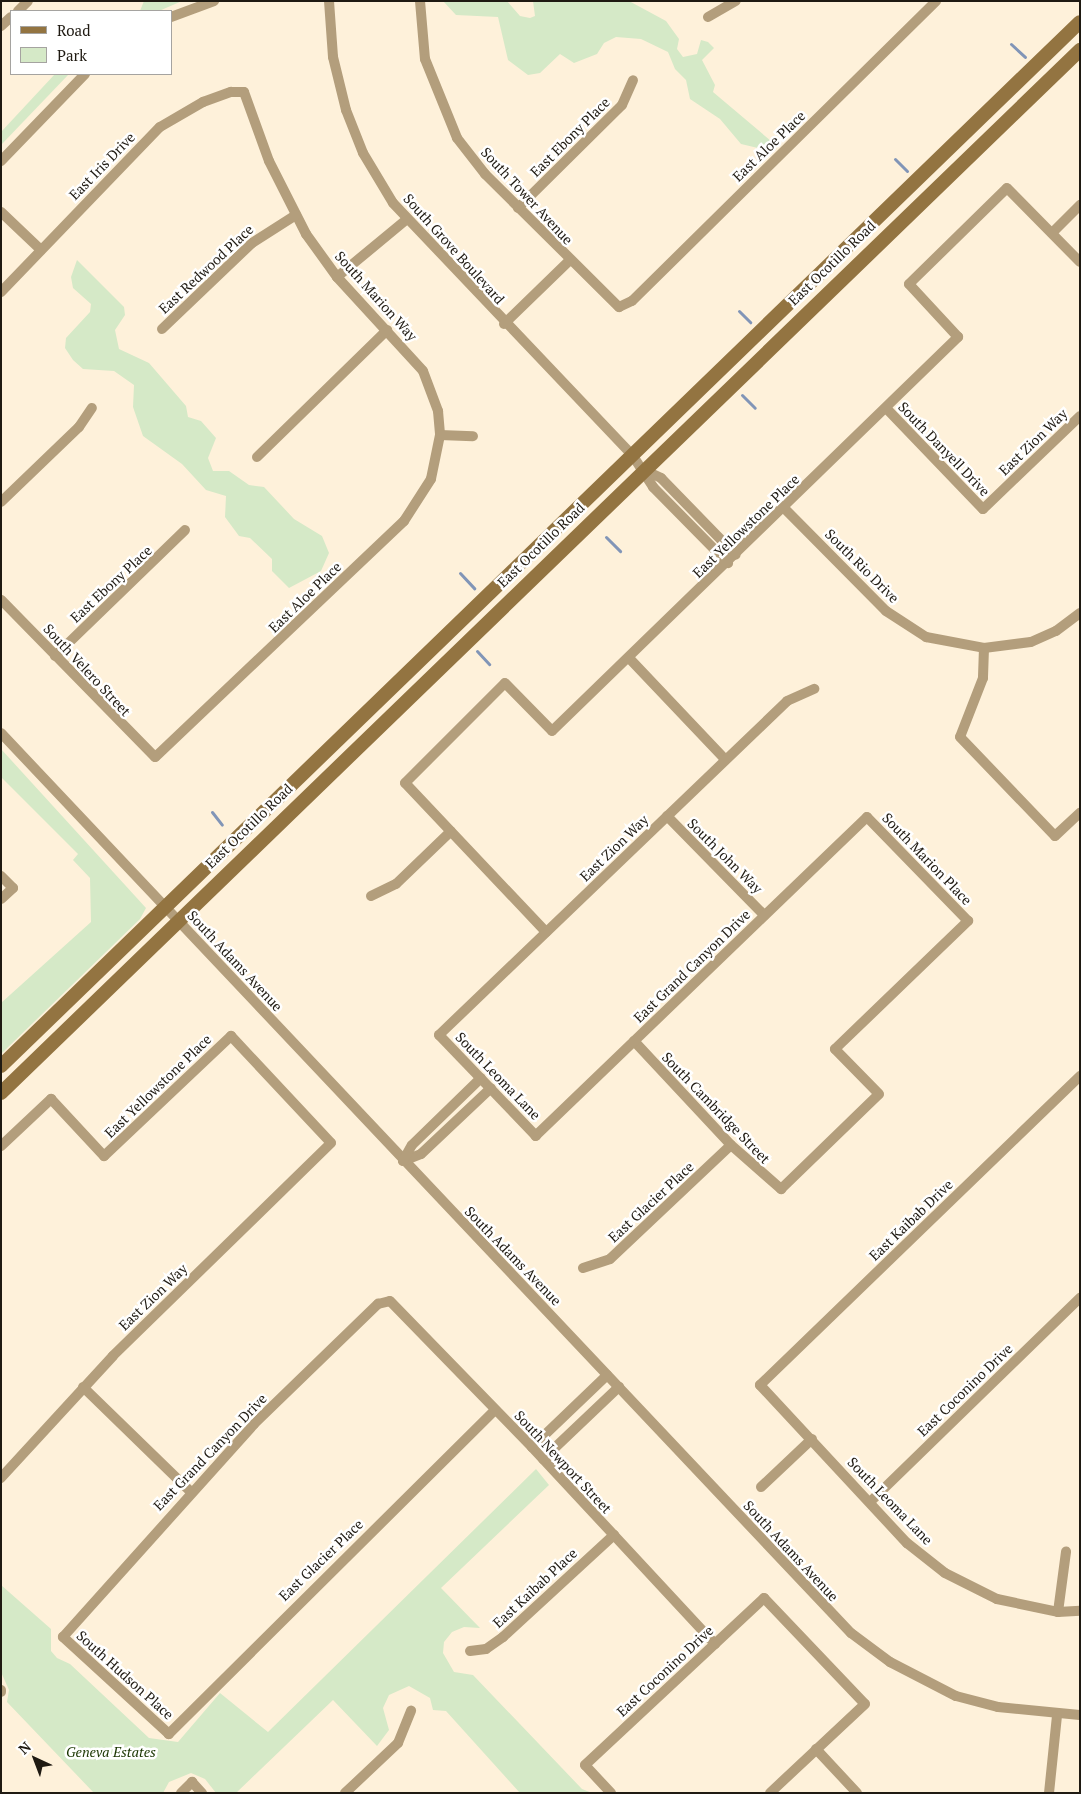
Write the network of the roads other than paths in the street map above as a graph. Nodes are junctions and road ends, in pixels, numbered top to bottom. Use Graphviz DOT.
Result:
graph roads {
  1 [pos="28,1"];
  2 [pos="214,1"];
  3 [pos="329,1"];
  4 [pos="420,1"];
  5 [pos="736,1"];
  6 [pos="936,1"];
  7 [pos="19,10"];
  8 [pos="708,17"];
  9 [pos="172,18"];
  10 [pos="1080,22"];
  11 [pos="1080,50"];
  12 [pos="84,75"];
  13 [pos="633,80"];
  14 [pos="244,92"];
  15 [pos="1,161"];
  16 [pos="1080,205"];
  17 [pos="518,208"];
  18 [pos="1,212"];
  19 [pos="296,215"];
  20 [pos="406,220"];
  21 [pos="1052,233"];
  22 [pos="41,250"];
  23 [pos="569,261"];
  24 [pos="1080,262"];
  25 [pos="337,277"];
  26 [pos="1,292"];
  27 [pos="619,307"];
  28 [pos="504,324"];
  29 [pos="162,329"];
  30 [pos="387,330"];
  31 [pos="92,408"];
  32 [pos="886,408"];
  33 [pos="1080,416"];
  34 [pos="440,435"];
  35 [pos="473,436"];
  36 [pos="633,456"];
  37 [pos="257,457"];
  38 [pos="644,469"];
  39 [pos="1,502"];
  40 [pos="784,508"];
  41 [pos="983,509"];
  42 [pos="185,530"];
  43 [pos="736,555"];
  44 [pos="728,564"];
  45 [pos="1,600"];
  46 [pos="1080,613"];
  47 [pos="984,648"];
  48 [pos="55,656"];
  49 [pos="629,658"];
  50 [pos="814,689"];
  51 [pos="1,733"];
  52 [pos="155,757"];
  53 [pos="725,760"];
  54 [pos="1080,813"];
  55 [pos="667,816"];
  56 [pos="867,817"];
  57 [pos="451,830"];
  58 [pos="1,876"];
  59 [pos="371,896"];
  60 [pos="1,899"];
  61 [pos="165,907"];
  62 [pos="764,916"];
  63 [pos="178,920"];
  64 [pos="546,932"];
  65 [pos="439,1035"];
  66 [pos="231,1036"];
  67 [pos="634,1041"];
  68 [pos="1,1066"];
  69 [pos="1080,1076"];
  70 [pos="481,1078"];
  71 [pos="491,1088"];
  72 [pos="1,1093"];
  73 [pos="536,1136"];
  74 [pos="731,1145"];
  75 [pos="1,1146"];
  76 [pos="403,1161"];
  77 [pos="781,1189"];
  78 [pos="583,1268"];
  79 [pos="1080,1298"];
  80 [pos="390,1301"];
  81 [pos="607,1375"];
  82 [pos="760,1385"];
  83 [pos="83,1387"];
  84 [pos="619,1387"];
  85 [pos="495,1410"];
  86 [pos="812,1439"];
  87 [pos="532,1447"];
  88 [pos="543,1459"];
  89 [pos="1,1478"];
  90 [pos="761,1488"];
  91 [pos="190,1490"];
  92 [pos="870,1502"];
  93 [pos="614,1535"];
  94 [pos="1066,1552"];
  95 [pos="1080,1611"];
  96 [pos="1058,1612"];
  97 [pos="63,1636"];
  98 [pos="715,1644"];
  99 [pos="470,1651"];
  100 [pos="411,1710"];
  101 [pos="1080,1715"];
  102 [pos="1057,1716"];
  103 [pos="169,1734"];
  104 [pos="816,1749"];
  105 [pos="181,1793"];
  106 [pos="202,1793"];
  107 [pos="344,1793"];
  108 [pos="611,1793"];
  109 [pos="770,1793"];
  110 [pos="857,1793"];
  111 [pos="1049,1793"];
  1 -- 7 [label="street"];
  2 -- 9 [label="street"];
  3 -- 20 [label="street, South Grove Boulevard"];
  4 -- 17 [label="street, South Tower Avenue"];
  5 -- 8 [label="street"];
  6 -- 27 [label="street, East Aloe Place"];
  10 -- 36 [label="main road, East Ocotillo Road"];
  11 -- 38 [label="main road, East Ocotillo Road"];
  12 -- 15 [label="street"];
  13 -- 17 [label="street, East Ebony Place"];
  14 -- 19 [label="street, South Marion Way"];
  14 -- 22 [label="street, East Iris Drive"];
  16 -- 21 [label="street"];
  17 -- 23 [label="street, South Tower Avenue"];
  18 -- 22 [label="street"];
  19 -- 25 [label="street, South Marion Way"];
  19 -- 29 [label="street, East Redwood Place"];
  20 -- 25 [label="street"];
  20 -- 28 [label="street, South Grove Boulevard"];
  21 -- 24 [label="street"];
  21 -- 32 [label="street, East Yellowstone Place"];
  22 -- 26 [label="street, East Iris Drive"];
  23 -- 27 [label="street, South Tower Avenue"];
  23 -- 28 [label="street"];
  25 -- 30 [label="street, South Marion Way"];
  28 -- 36 [label="street, South Grove Boulevard"];
  30 -- 34 [label="street, South Marion Way"];
  30 -- 37 [label="street"];
  31 -- 39 [label="street"];
  32 -- 40 [label="street, East Yellowstone Place"];
  32 -- 41 [label="street, South Danyell Drive"];
  33 -- 41 [label="street, East Zion Way"];
  34 -- 35 [label="street"];
  34 -- 52 [label="street, East Aloe Place"];
  36 -- 38 [label="street, South Grove Boulevard"];
  36 -- 61 [label="main road, East Ocotillo Road"];
  38 -- 43 [label="street"];
  38 -- 44 [label="street"];
  38 -- 63 [label="main road, East Ocotillo Road"];
  40 -- 43 [label="street, East Yellowstone Place"];
  40 -- 47 [label="street, South Rio Drive"];
  42 -- 48 [label="street, East Ebony Place"];
  43 -- 44 [label="street, East Yellowstone Place"];
  44 -- 49 [label="street, East Yellowstone Place"];
  45 -- 48 [label="street, South Velero Street"];
  46 -- 47 [label="street"];
  47 -- 54 [label="street"];
  48 -- 52 [label="street, South Velero Street"];
  49 -- 53 [label="street"];
  49 -- 57 [label="street, East Yellowstone Place"];
  50 -- 53 [label="street, East Zion Way"];
  51 -- 61 [label="street, South Adams Avenue"];
  53 -- 55 [label="street, East Zion Way"];
  55 -- 62 [label="street, South John Way"];
  55 -- 64 [label="street, East Zion Way"];
  56 -- 62 [label="street, East Grand Canyon Drive"];
  56 -- 77 [label="street, South Marion Place"];
  57 -- 59 [label="street"];
  57 -- 64 [label="street"];
  58 -- 60 [label="street"];
  61 -- 63 [label="street, South Adams Avenue"];
  61 -- 68 [label="main road, East Ocotillo Road"];
  62 -- 67 [label="street, East Grand Canyon Drive"];
  63 -- 72 [label="main road, East Ocotillo Road"];
  63 -- 76 [label="street, South Adams Avenue"];
  64 -- 65 [label="street, East Zion Way"];
  65 -- 70 [label="street, South Leoma Lane"];
  66 -- 75 [label="street, East Yellowstone Place"];
  66 -- 83 [label="street, East Zion Way"];
  67 -- 73 [label="street, East Grand Canyon Drive"];
  67 -- 74 [label="street, South Cambridge Street"];
  69 -- 82 [label="street, East Kaibab Drive"];
  70 -- 71 [label="street, South Leoma Lane"];
  70 -- 76 [label="street"];
  71 -- 73 [label="street, South Leoma Lane"];
  71 -- 76 [label="street"];
  74 -- 77 [label="street, South Cambridge Street"];
  74 -- 78 [label="street, East Glacier Place"];
  76 -- 81 [label="street, South Adams Avenue"];
  79 -- 92 [label="street, East Coconino Drive"];
  80 -- 85 [label="street, South Newport Street"];
  80 -- 91 [label="street, East Grand Canyon Drive"];
  81 -- 84 [label="street, South Adams Avenue"];
  81 -- 87 [label="street"];
  82 -- 86 [label="street, South Leoma Lane"];
  83 -- 89 [label="street, East Zion Way"];
  83 -- 91 [label="street"];
  84 -- 88 [label="street"];
  84 -- 102 [label="street, South Adams Avenue"];
  85 -- 87 [label="street, South Newport Street"];
  85 -- 103 [label="street, East Glacier Place"];
  86 -- 90 [label="street"];
  86 -- 92 [label="street, South Leoma Lane"];
  87 -- 88 [label="street, South Newport Street"];
  88 -- 93 [label="street, South Newport Street"];
  91 -- 97 [label="street, East Grand Canyon Drive"];
  92 -- 96 [label="street, South Leoma Lane"];
  93 -- 98 [label="street, South Newport Street"];
  93 -- 99 [label="street, East Kaibab Place"];
  94 -- 96 [label="street"];
  95 -- 96 [label="street, South Leoma Lane"];
  97 -- 103 [label="street, South Hudson Place"];
  98 -- 104 [label="street, East Coconino Drive"];
  98 -- 108 [label="street, East Coconino Drive"];
  100 -- 107 [label="street"];
  101 -- 102 [label="street, South Adams Avenue"];
  102 -- 111 [label="street"];
  104 -- 109 [label="street"];
  104 -- 110 [label="street"];
  105 -- 106 [label="street"];
}
